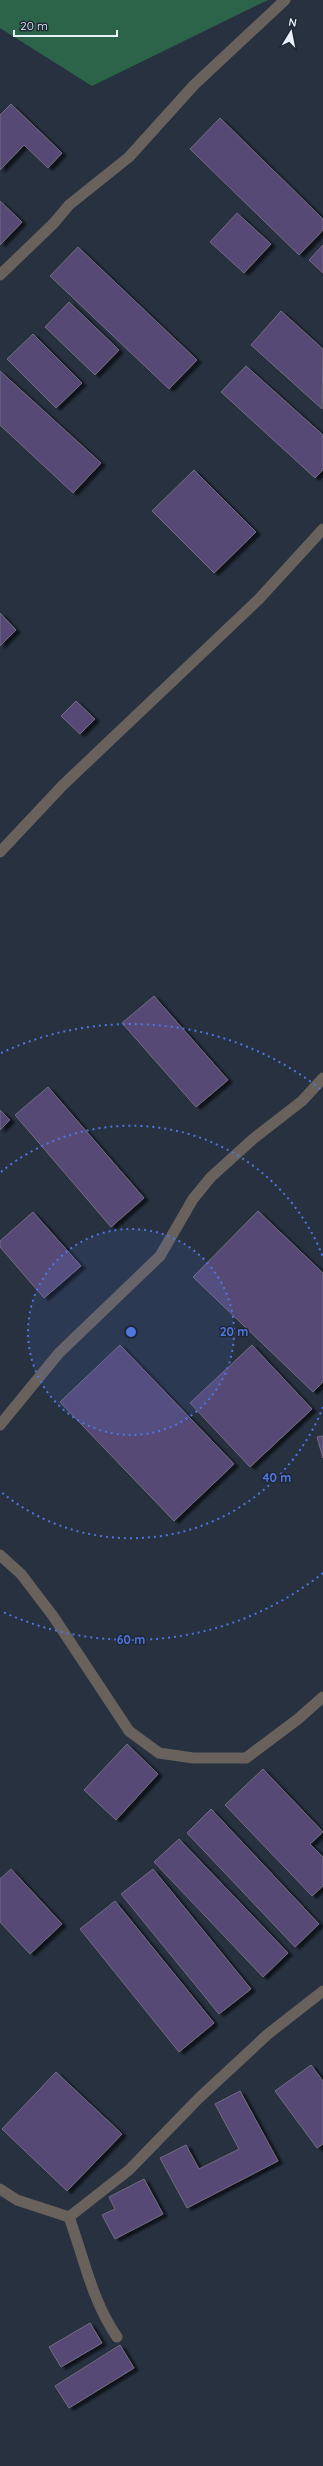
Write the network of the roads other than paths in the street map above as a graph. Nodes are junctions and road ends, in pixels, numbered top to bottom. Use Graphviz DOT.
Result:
graph roads {
  1 [pos="285,0"];
  2 [pos="0,275"];
  3 [pos="323,529"];
  4 [pos="0,852"];
  5 [pos="323,1078"];
  6 [pos="0,1426"];
  7 [pos="0,1555"];
  8 [pos="323,1697"];
  9 [pos="323,1991"];
  10 [pos="0,2189"];
  11 [pos="69,2218"];
  12 [pos="117,2337"];
  1 -- 2 [label="street"];
  3 -- 4 [label="street"];
  5 -- 6 [label="street"];
  7 -- 8 [label="street"];
  9 -- 11 [label="street"];
  10 -- 11 [label="street"];
  11 -- 12 [label="street"];
}
